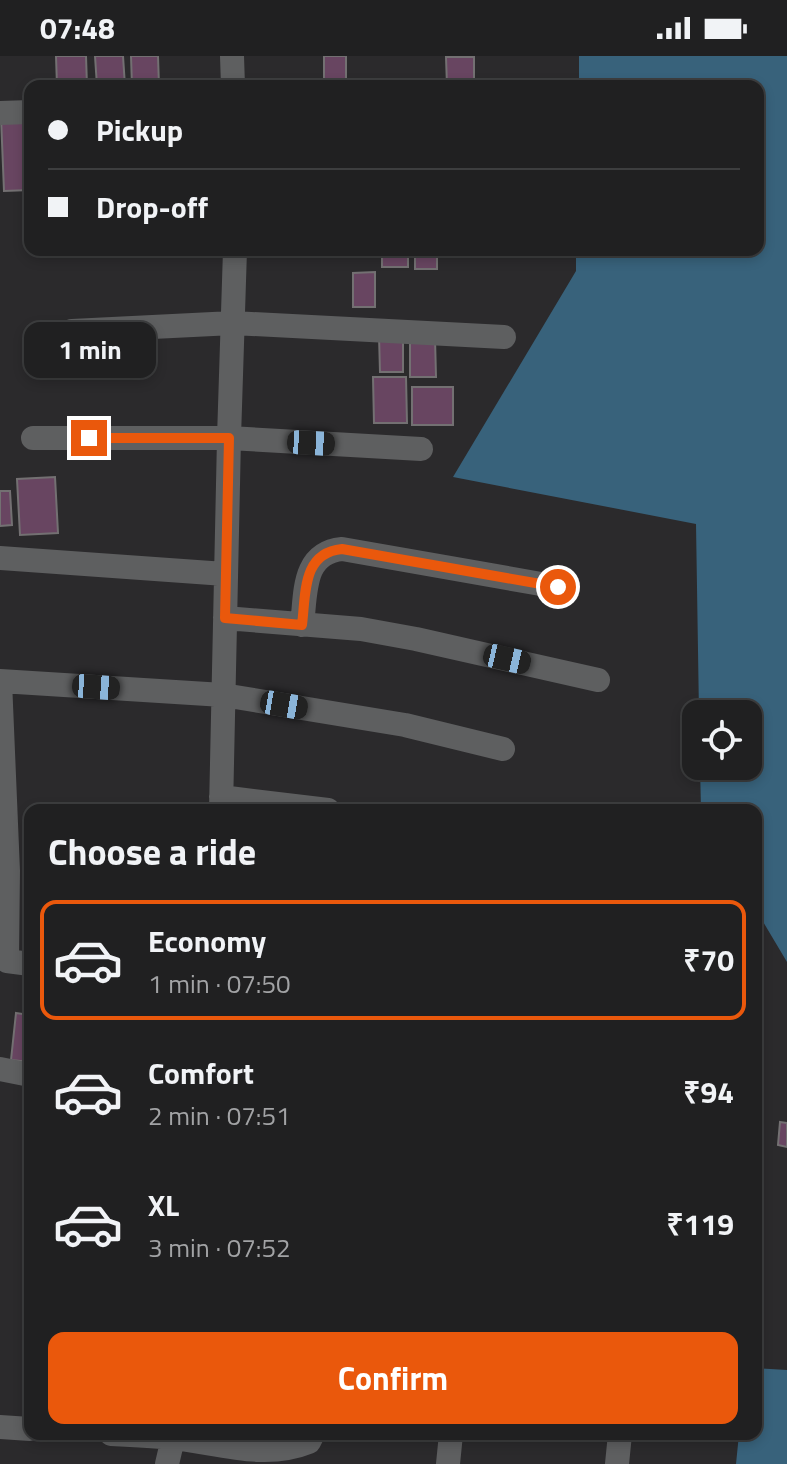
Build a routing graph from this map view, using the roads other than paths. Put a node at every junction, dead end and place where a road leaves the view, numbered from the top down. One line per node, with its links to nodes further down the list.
1 (232, 56): 2 (street)
2 (233, 80)
3 (24, 112): 4 (street)
4 (0, 113)
5 (235, 256): 6 (street)
6 (233, 323): 7 (street); 8 (street); 10 (street)
7 (72, 331)
8 (504, 337)
9 (33, 438): 10 (street)
10 (229, 438): 11 (street); 13 (street)
11 (421, 449)
12 (0, 558): 13 (street)
13 (225, 574): 15 (street)
14 (558, 587): 16 (street)
15 (225, 618): 16 (street); 19 (street)
16 (302, 625): 17 (street)
17 (598, 680)
18 (0, 681): 19 (street); 22 (street)
19 (223, 695): 20 (street); 21 (street)
20 (503, 749)
21 (221, 803)
22 (13, 872): 23 (street)
23 (24, 963)
24 (0, 1069): 25 (street)
25 (24, 1074)
26 (0, 1427): 27 (street)
27 (24, 1429)
28 (173, 1440): 33 (street)
29 (196, 1440): 30 (street)
30 (310, 1440)
31 (450, 1440): 34 (street)
32 (619, 1440): 35 (street)
33 (167, 1464)
34 (448, 1464)
35 (617, 1464)

